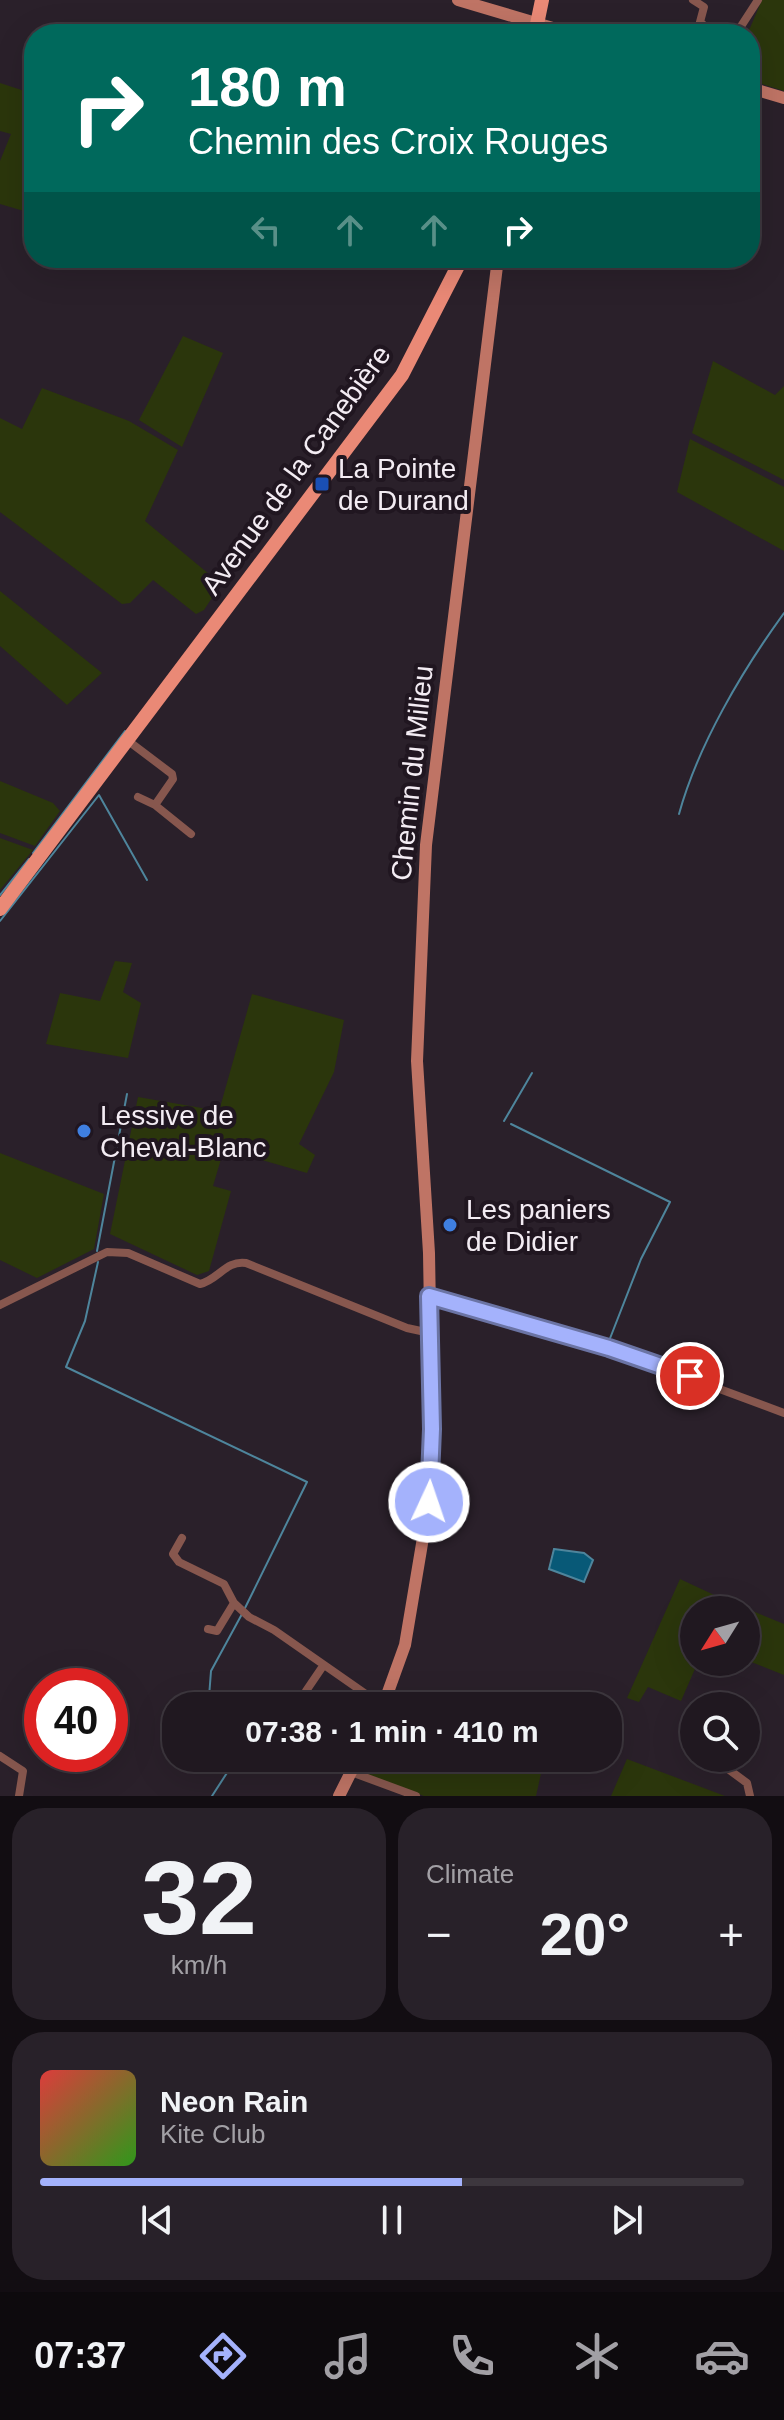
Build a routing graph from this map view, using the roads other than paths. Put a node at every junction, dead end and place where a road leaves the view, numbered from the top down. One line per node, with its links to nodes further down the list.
1 (458, 0): 5 (street)
2 (542, 0): 6 (main road)
3 (693, 0): 7 (street)
4 (758, 0): 8 (street)
5 (523, 24)
6 (537, 24)
7 (702, 24)
8 (742, 24)
9 (760, 91): 10 (street)
10 (784, 98)
11 (457, 268): 13 (main road, Avenue de la Canebière)
12 (497, 268): 18 (street, Chemin du Milieu)
13 (127, 740): 15 (street); 17 (main road, Avenue de la Canebière)
14 (138, 797): 15 (street)
15 (155, 805): 16 (street)
16 (191, 834)
17 (0, 909)
18 (429, 1296): 20 (street, Chemin du Milieu); 21 (street)
19 (0, 1305): 20 (street)
20 (430, 1333): 28 (street, Chemin du Milieu)
21 (784, 1413)
22 (182, 1538): 23 (street)
23 (234, 1603): 24 (street); 25 (street)
24 (208, 1629)
25 (323, 1666): 26 (street); 27 (street)
26 (306, 1691)
27 (362, 1692)
28 (388, 1692)
29 (0, 1756): 32 (street)
30 (351, 1772): 33 (street); 34 (street)
31 (732, 1772): 35 (street)
32 (19, 1796)
33 (339, 1796)
34 (416, 1796)
35 (750, 1796)

